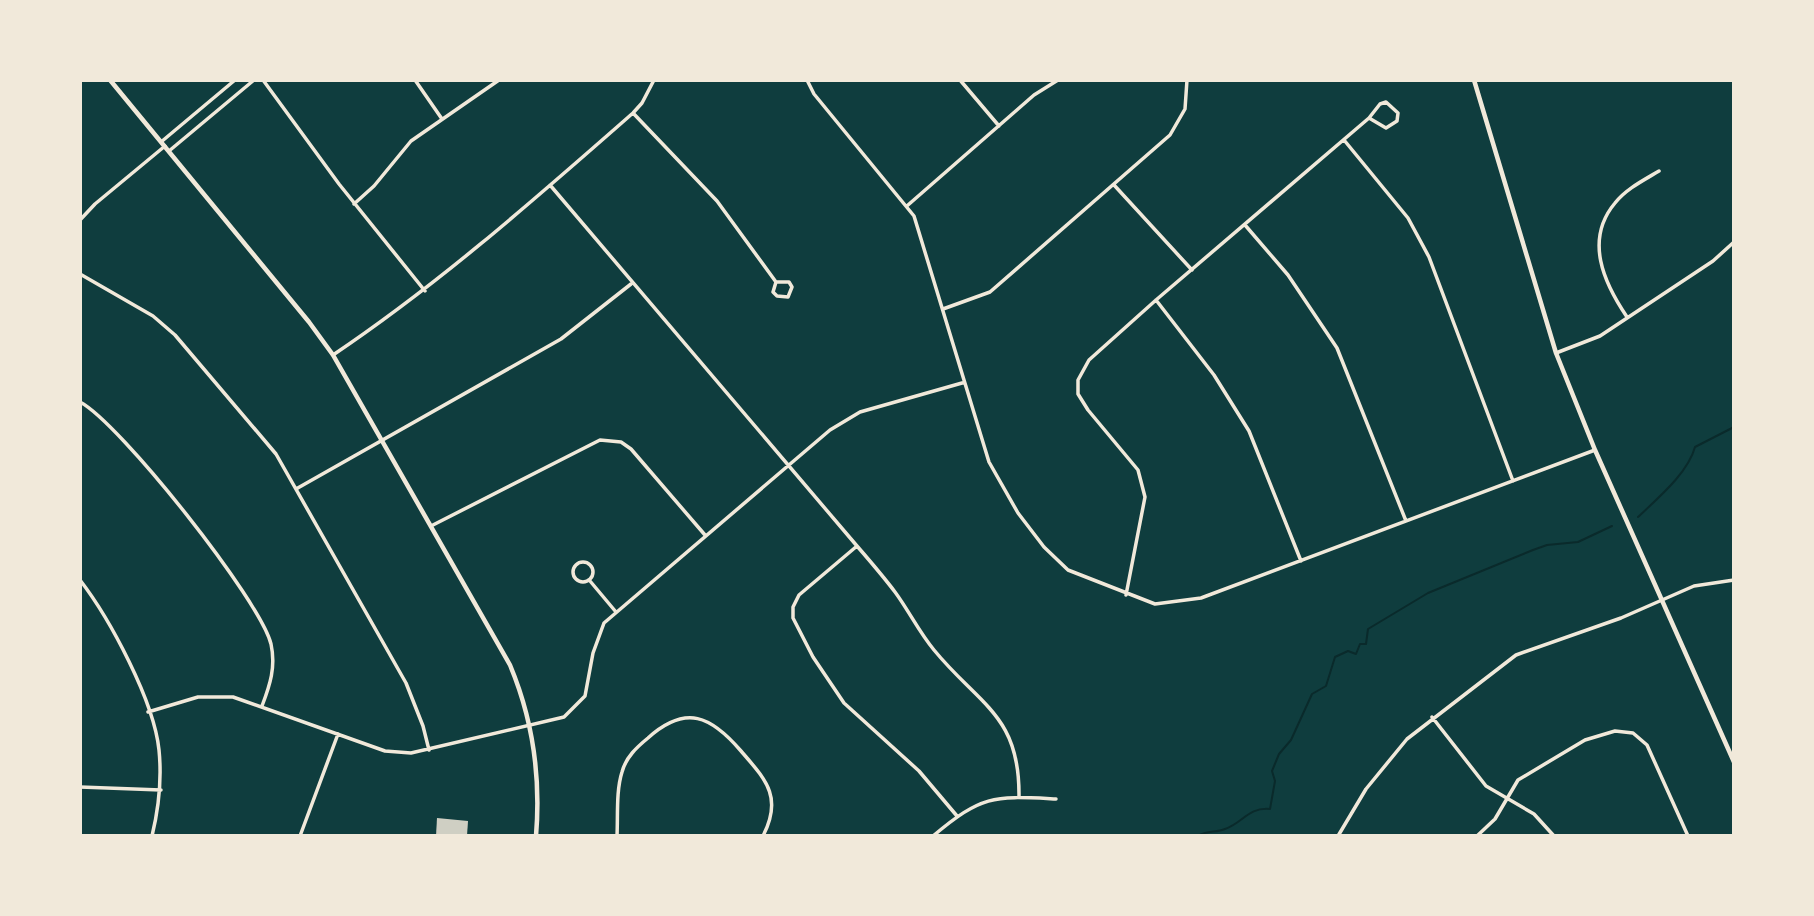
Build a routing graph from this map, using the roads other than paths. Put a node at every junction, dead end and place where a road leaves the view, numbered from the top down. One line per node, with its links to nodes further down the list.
1 (110, 80): 18 (main road)
2 (235, 80): 18 (street)
3 (254, 80): 18 (street)
4 (263, 80): 22 (street)
5 (415, 80): 15 (street)
6 (499, 80): 15 (street)
7 (654, 80): 13 (street)
8 (807, 80): 23 (street)
9 (960, 80): 16 (street)
10 (1058, 80): 16 (street)
11 (1187, 80): 21 (street)
12 (1474, 80): 35 (main road)
13 (633, 113): 20 (street); 29 (street)
14 (1369, 118): 14 (street); 17 (street)
15 (442, 119): 22 (street)
16 (999, 126): 23 (street)
17 (1344, 140): 25 (street); 42 (street)
18 (165, 146): 24 (street); 36 (main road)
19 (1659, 171): 34 (street)
20 (550, 186): 30 (street); 31 (street)
21 (1114, 186): 27 (street); 33 (street)
22 (354, 204): 31 (street)
23 (908, 205): 33 (street)
24 (80, 220)
25 (1245, 225): 27 (street); 44 (street)
26 (1734, 242): 34 (street)
27 (1192, 270): 32 (street)
28 (80, 274): 43 (street)
29 (776, 282): 29 (street)
30 (631, 283): 39 (street); 41 (street)
31 (425, 291): 36 (street)
32 (1156, 300): 48 (street); 52 (street)
33 (943, 309): 37 (street)
34 (1627, 317): 35 (street)
35 (1556, 353): 40 (main road)
36 (333, 355): 39 (main road)
37 (962, 383): 41 (street); 52 (street)
38 (80, 402): 55 (street)
39 (383, 439): 43 (street); 45 (main road)
40 (1595, 450): 42 (street); 53 (main road)
41 (788, 466): 46 (street); 47 (street)
42 (1513, 481): 44 (street)
43 (296, 489): 60 (street)
44 (1406, 522): 48 (street)
45 (431, 526): 46 (street); 58 (main road)
46 (705, 535): 54 (street)
47 (857, 546): 64 (street); 67 (street)
48 (1301, 561): 52 (street)
49 (80, 580): 56 (street)
50 (1734, 580): 53 (street)
51 (590, 581): 51 (street); 54 (street)
52 (1126, 595)
53 (1662, 600): 57 (street); 61 (main road)
54 (615, 612): 58 (street)
55 (262, 706): 56 (street); 59 (street)
56 (148, 712): 63 (street)
57 (1432, 717): 66 (street); 74 (street)
58 (530, 726): 60 (street); 70 (main road)
59 (338, 734): 60 (street); 69 (street)
60 (429, 750)
61 (1734, 762)
62 (80, 787): 63 (street)
63 (161, 790): 68 (street)
64 (1019, 797): 65 (street); 67 (street)
65 (1056, 799)
66 (1506, 799): 75 (street); 76 (street); 77 (street)
67 (957, 816): 73 (street)
68 (152, 835)
69 (300, 835)
70 (536, 835)
71 (617, 835): 72 (street)
72 (763, 835)
73 (933, 835)
74 (1338, 835)
75 (1477, 835)
76 (1554, 835)
77 (1688, 835)

